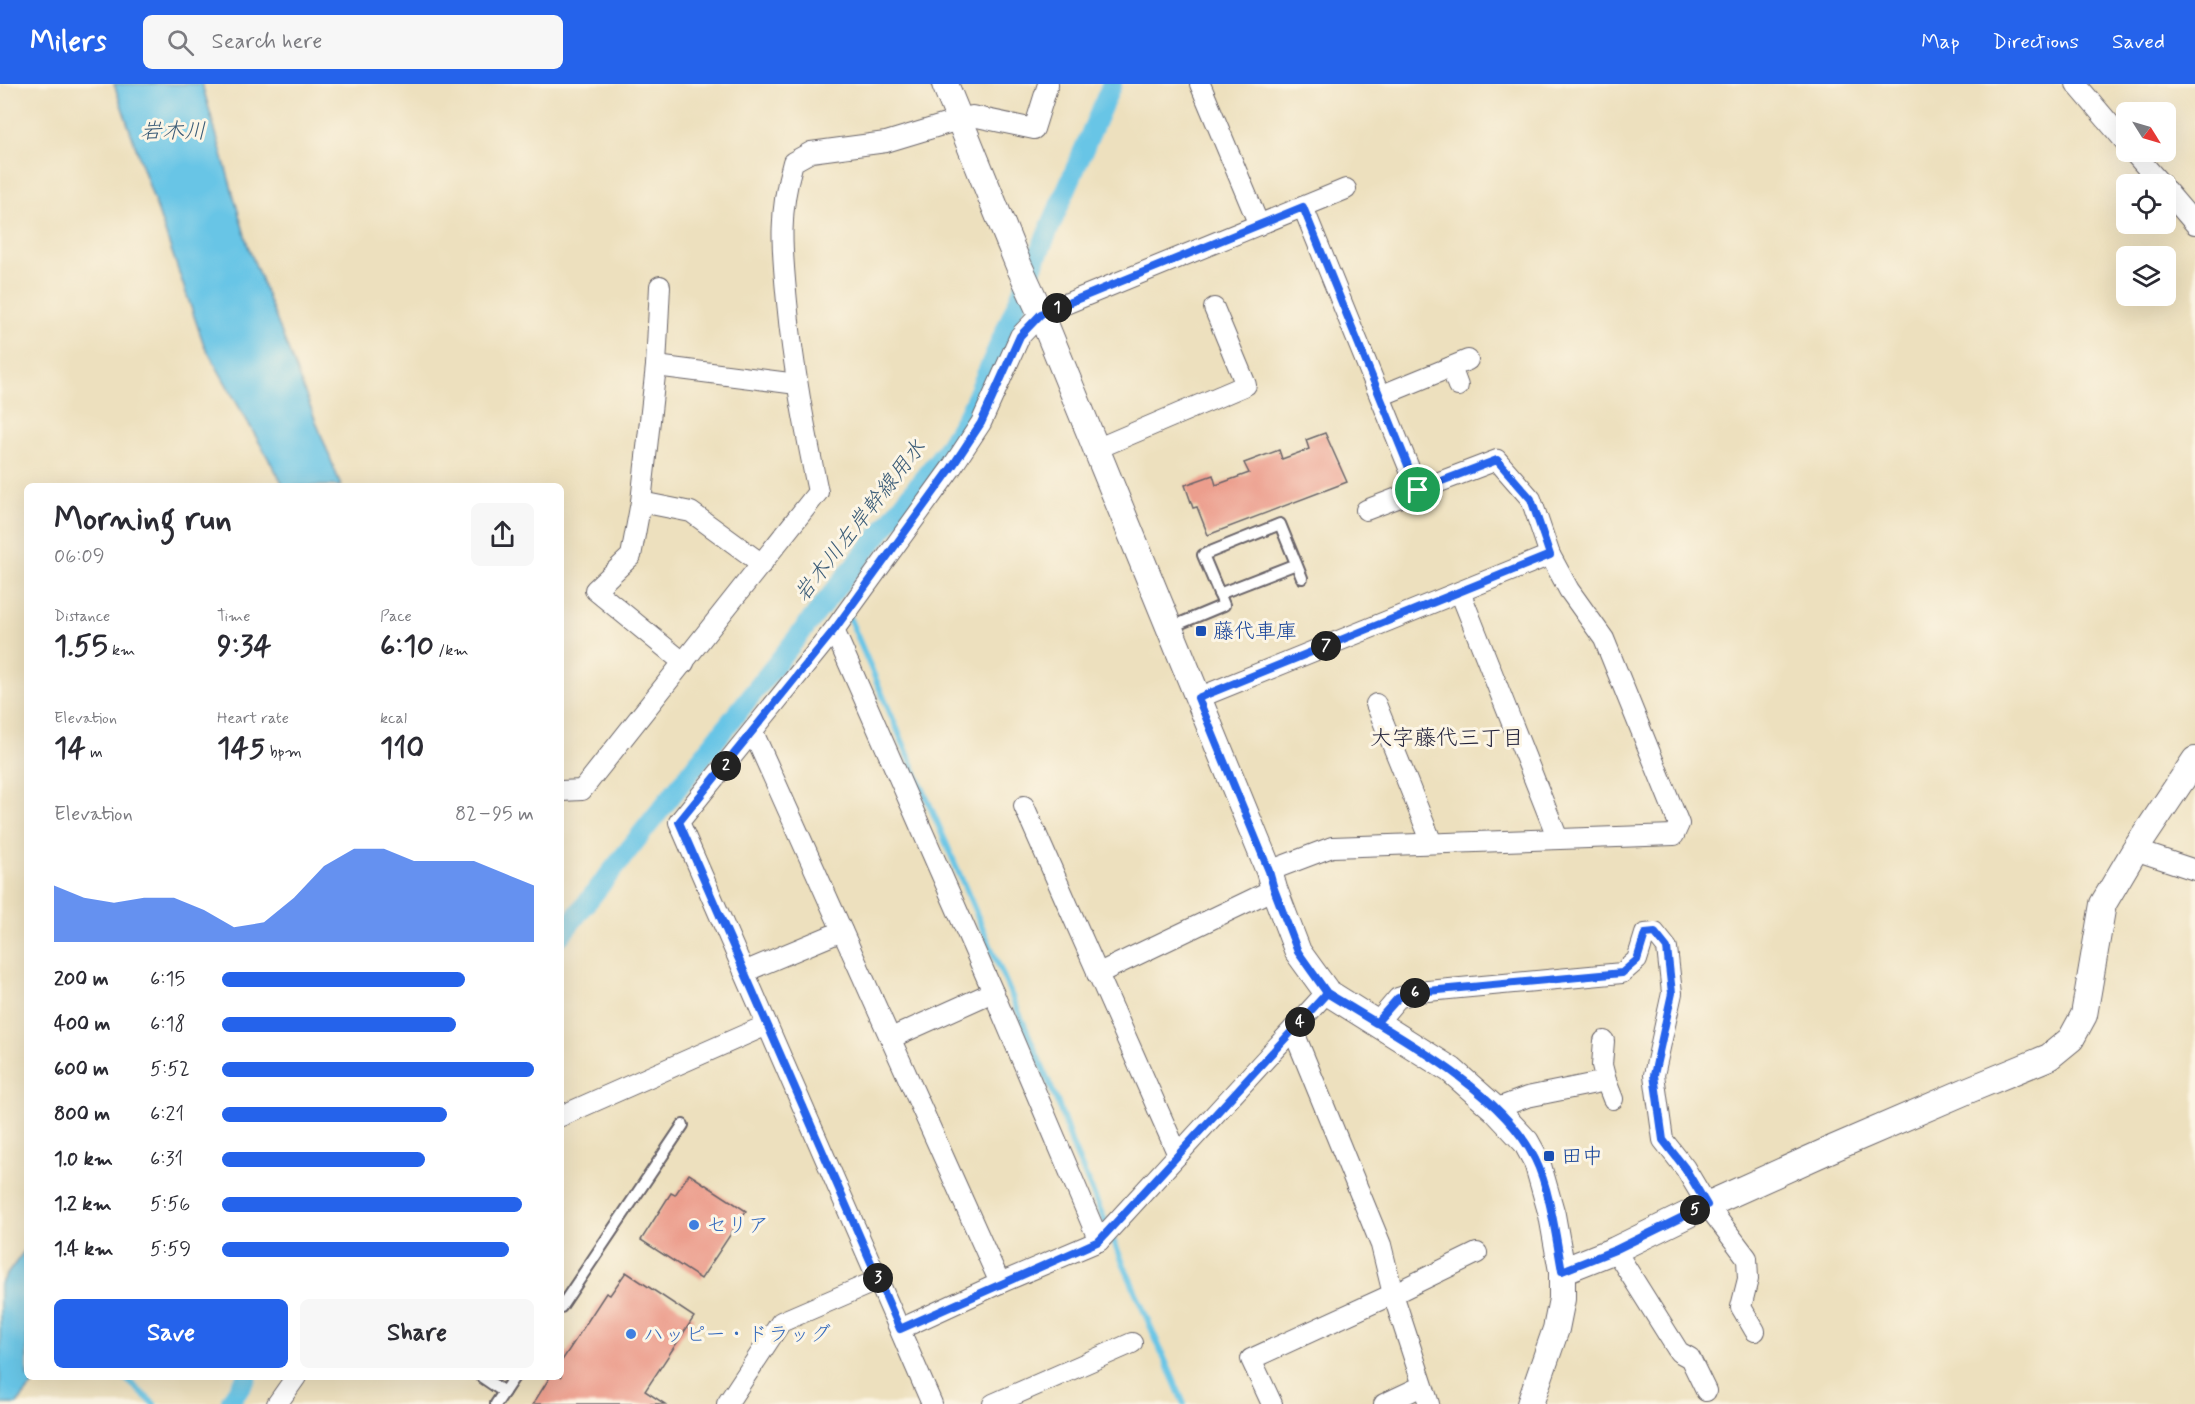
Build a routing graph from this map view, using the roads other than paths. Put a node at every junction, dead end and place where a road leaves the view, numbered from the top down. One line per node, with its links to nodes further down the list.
1 (945, 84): 5 (street)
2 (1048, 84): 5 (street)
3 (1200, 84): 13 (street)
4 (2076, 84): 6 (street)
5 (960, 119): 16 (street); 18 (street)
6 (2116, 131)
7 (2142, 162): 8 (street)
8 (2152, 174)
9 (1346, 189): 11 (street)
10 (2176, 202): 12 (street)
11 (1303, 207): 13 (street); 20 (street)
12 (2195, 224)
13 (1259, 225): 16 (street)
14 (660, 286): 17 (street)
15 (1214, 308): 21 (street)
16 (1041, 314): 21 (street); 32 (street)
17 (656, 366): 18 (street); 23 (street)
18 (797, 384): 26 (street)
19 (1458, 386): 20 (street)
20 (1380, 396): 22 (street)
21 (1096, 449): 31 (street)
22 (1418, 490): 24 (street); 25 (street)
23 (641, 502): 26 (street); 33 (street)
24 (1366, 510)
25 (1550, 555): 29 (street); 40 (street)
26 (762, 564): 33 (street)
27 (1296, 564): 28 (lane); 30 (lane); 30 (lane)
28 (1302, 578)
29 (1460, 592): 34 (street); 40 (street)
30 (1219, 594): 31 (lane)
31 (1169, 628): 34 (street)
32 (834, 630): 36 (street); 48 (street)
33 (684, 663): 38 (street)
34 (1198, 698): 44 (street)
35 (1376, 704): 41 (street)
36 (753, 732): 45 (street); 46 (street)
37 (2195, 760): 42 (street)
38 (564, 791)
39 (1024, 806): 47 (street)
40 (1558, 839): 41 (street)
41 (1432, 843): 44 (street)
42 (2135, 850): 43 (street); 59 (street)
43 (2195, 870)
44 (1271, 880): 47 (street); 49 (street)
45 (842, 931): 46 (street); 53 (street)
46 (744, 972): 51 (street)
47 (1097, 974): 58 (street)
48 (993, 992): 53 (street); 60 (street)
49 (1327, 993): 50 (street); 52 (street)
50 (1376, 1023): 55 (street); 59 (street)
51 (767, 1025): 56 (street); 68 (street)
52 (1293, 1030): 58 (street); 66 (street)
53 (891, 1038): 65 (street)
54 (1604, 1041): 55 (street)
55 (1495, 1108): 63 (street)
56 (564, 1115)
57 (682, 1125): 67 (lane)
58 (1178, 1155): 60 (street)
59 (1707, 1205): 61 (street); 69 (street)
60 (1107, 1233): 65 (street)
61 (1615, 1250): 63 (street); 74 (street)
62 (1477, 1252): 66 (street)
63 (1562, 1271): 77 (street)
64 (869, 1284): 80 (street)
65 (1000, 1284): 68 (street)
66 (1393, 1294): 76 (street); 83 (street)
67 (564, 1302)
68 (900, 1329): 81 (street)
69 (1755, 1331)
70 (1132, 1342): 82 (street)
71 (294, 1380): 78 (street)
72 (486, 1380): 75 (lane)
73 (512, 1380): 75 (lane)
74 (1706, 1391)
75 (504, 1392): 79 (lane)
76 (1426, 1395): 84 (street)
77 (1529, 1403)
78 (277, 1404)
79 (496, 1404)
80 (727, 1404)
81 (932, 1404)
82 (993, 1404)
83 (1272, 1404)
84 (1384, 1404)

